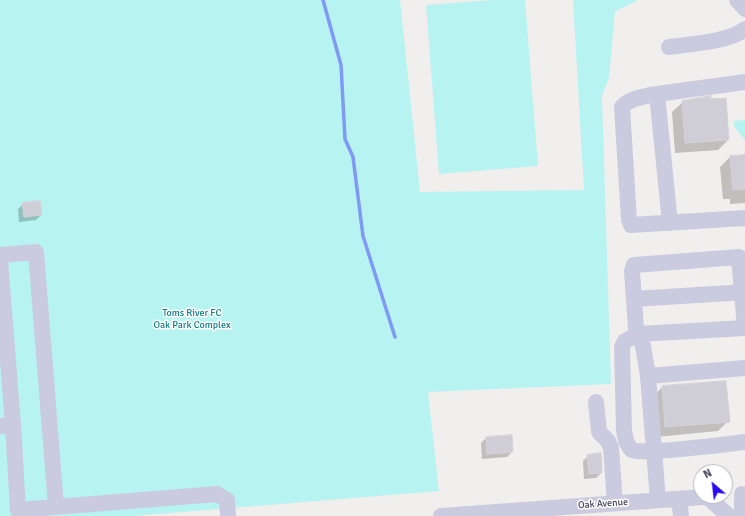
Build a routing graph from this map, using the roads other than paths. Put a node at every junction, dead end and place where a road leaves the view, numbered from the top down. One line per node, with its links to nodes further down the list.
1 (736, 0): 2 (street)
2 (745, 9)
3 (745, 29): 4 (street)
4 (669, 47)
5 (745, 82): 6 (street)
6 (657, 94): 8 (street); 8 (street)
7 (745, 218): 8 (street)
8 (670, 223)
9 (0, 255): 29 (street)
10 (742, 257): 12 (street); 13 (street)
11 (0, 260): 19 (street)
12 (743, 292): 13 (street); 14 (street)
13 (634, 299): 15 (street)
14 (745, 328): 15 (street)
15 (638, 334): 17 (street); 21 (street)
16 (745, 368): 17 (street)
17 (648, 376): 21 (street)
18 (596, 402): 27 (street)
19 (7, 426): 29 (street)
20 (745, 442): 21 (street)
21 (654, 451): 26 (street)
22 (743, 494): 23 (street); 34 (street)
23 (733, 495)
24 (693, 498): 25 (street, Oak Avenue)
25 (679, 499): 26 (street, Oak Avenue); 32 (street)
26 (658, 500): 27 (street, Oak Avenue)
27 (615, 503): 31 (street, Oak Avenue)
28 (719, 504): 33 (street)
29 (56, 507): 30 (street)
30 (228, 516)
31 (441, 516)
32 (681, 516)
33 (730, 516)
34 (742, 516)

